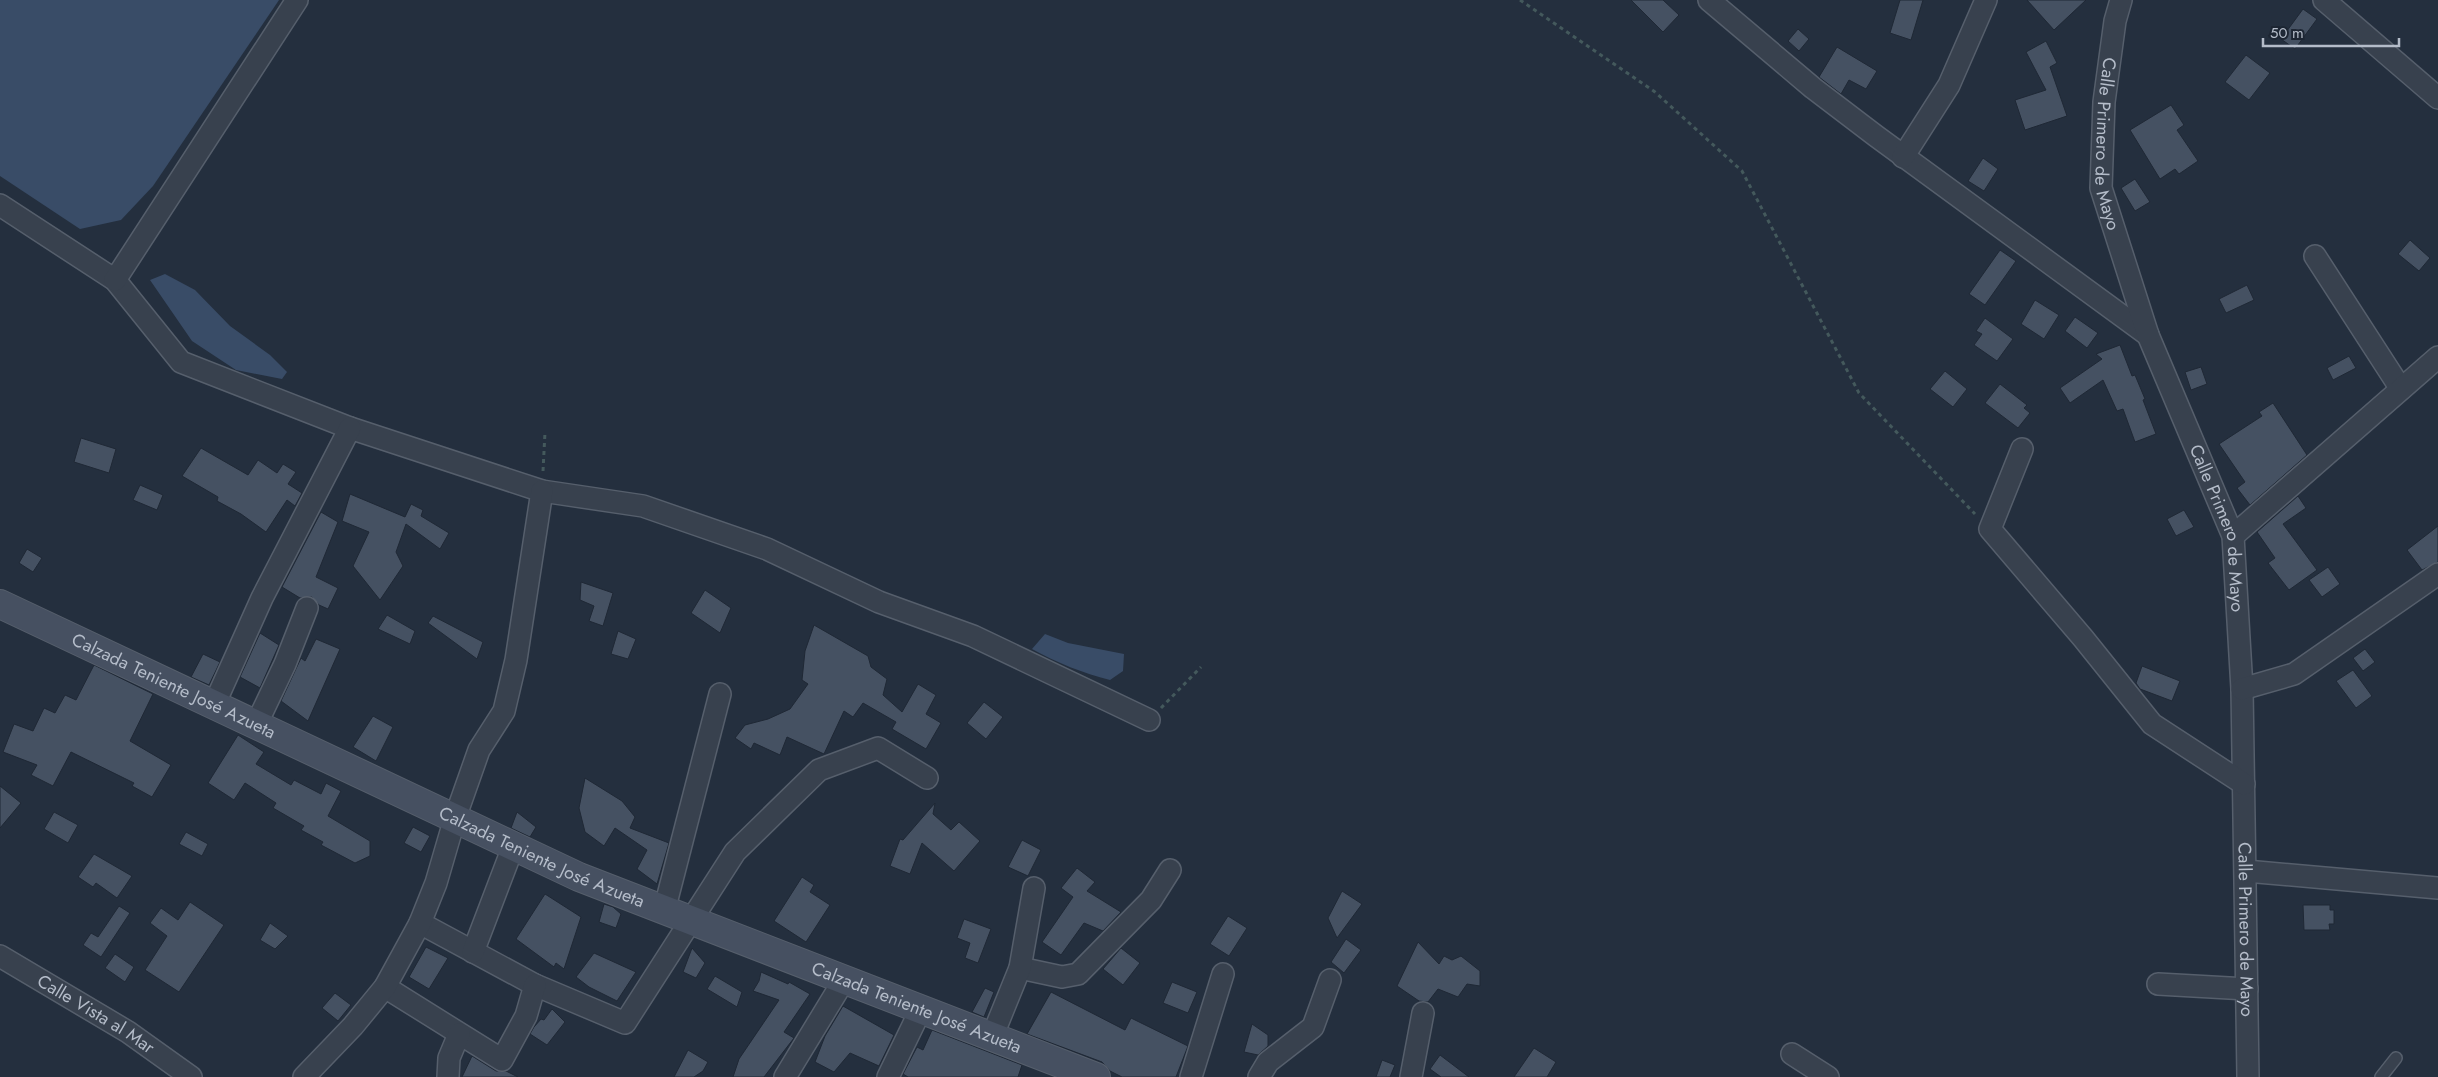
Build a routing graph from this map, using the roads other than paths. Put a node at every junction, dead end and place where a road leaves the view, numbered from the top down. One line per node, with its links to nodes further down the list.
1 (297, 0): 10 (street)
2 (1986, 0): 7 (street)
3 (2121, 0): 11 (street, Calle Primero de Mayo)
4 (2324, 0): 6 (street)
5 (1713, 1): 7 (street)
6 (2438, 98)
7 (1904, 157): 11 (street)
8 (0, 205): 10 (street)
9 (2314, 256): 13 (street)
10 (115, 280): 14 (street)
11 (2148, 336): 17 (street, Calle Primero de Mayo)
12 (2438, 357): 13 (street)
13 (2401, 389): 17 (street)
14 (350, 428): 16 (street); 23 (street)
15 (2022, 449): 27 (street)
16 (542, 491): 24 (street); 28 (street)
17 (2233, 536): 21 (street, Calle Primero de Mayo)
18 (2438, 574): 21 (street)
19 (0, 604): 23 (main road, Calzada Teniente José Azueta)
20 (307, 608): 25 (street)
21 (2242, 689): 27 (street, Calle Primero de Mayo)
22 (720, 694): 34 (street)
23 (214, 705): 25 (main road, Calzada Teniente José Azueta)
24 (1149, 720)
25 (256, 725): 28 (main road, Calzada Teniente José Azueta)
26 (927, 778): 35 (street)
27 (2244, 784): 31 (street, Calle Primero de Mayo)
28 (455, 818): 29 (main road, Calzada Teniente José Azueta); 36 (street)
29 (513, 847): 34 (main road, Calzada Teniente José Azueta); 37 (street)
30 (1170, 870): 39 (street)
31 (2246, 871): 33 (street); 46 (street, Calle Primero de Mayo)
32 (1034, 888): 39 (street)
33 (2438, 888)
34 (664, 911): 35 (main road, Calzada Teniente José Azueta)
35 (693, 921): 41 (main road, Calzada Teniente José Azueta); 44 (street)
36 (420, 923): 37 (street); 45 (street)
37 (473, 952): 44 (street)
38 (0, 956): 54 (street, Calle Vista al Mar)
39 (1020, 968): 50 (street)
40 (1223, 974): 60 (street)
41 (844, 980): 47 (main road, Calzada Teniente José Azueta); 57 (street)
42 (1330, 980): 61 (street)
43 (2158, 984): 46 (street)
44 (535, 985): 49 (street)
45 (385, 987): 49 (street); 55 (street)
46 (2247, 989): 64 (street, Calle Primero de Mayo)
47 (921, 1009): 50 (main road, Calzada Teniente José Azueta); 58 (street)
48 (1424, 1013): 62 (street)
49 (459, 1034): 56 (street)
50 (992, 1037): 53 (main road, Calzada Teniente José Azueta)
51 (1792, 1054): 63 (street)
52 (2396, 1058): 65 (lane)
53 (1055, 1068): 59 (main road, Calzada Teniente José Azueta)
54 (191, 1077)
55 (304, 1077)
56 (448, 1077)
57 (785, 1077)
58 (888, 1077)
59 (1096, 1077)
60 (1191, 1077)
61 (1259, 1077)
62 (1411, 1077)
63 (1828, 1077)
64 (2248, 1077)
65 (2381, 1077)

